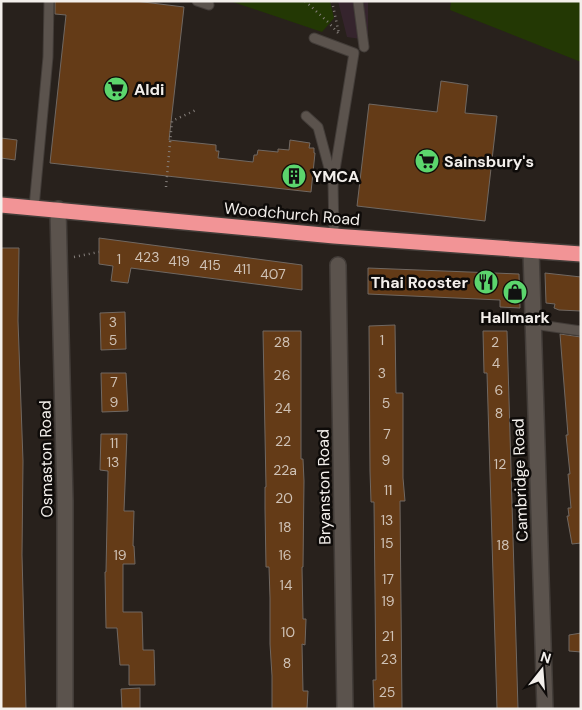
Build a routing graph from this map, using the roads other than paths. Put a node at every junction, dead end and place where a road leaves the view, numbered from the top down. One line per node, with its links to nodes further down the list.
1 (49, 1): 10 (lane)
2 (197, 1): 4 (lane)
3 (358, 1): 6 (lane)
4 (209, 6)
5 (314, 38): 8 (lane)
6 (364, 47)
7 (306, 116): 8 (lane)
8 (333, 182): 12 (lane)
9 (1, 205): 10 (highway, Woodchurch Road)
10 (34, 207): 11 (highway, Woodchurch Road)
11 (58, 209): 12 (highway, Woodchurch Road); 18 (street, Osmaston Road)
12 (334, 236): 13 (highway, Woodchurch Road)
13 (531, 250): 14 (highway, Woodchurch Road); 16 (street, Cambridge Road)
14 (581, 254)
15 (338, 265): 19 (street, Bryanston Road)
16 (533, 324): 17 (lane); 20 (street, Cambridge Road)
17 (581, 331)
18 (65, 709)
19 (345, 709)
20 (545, 709)

